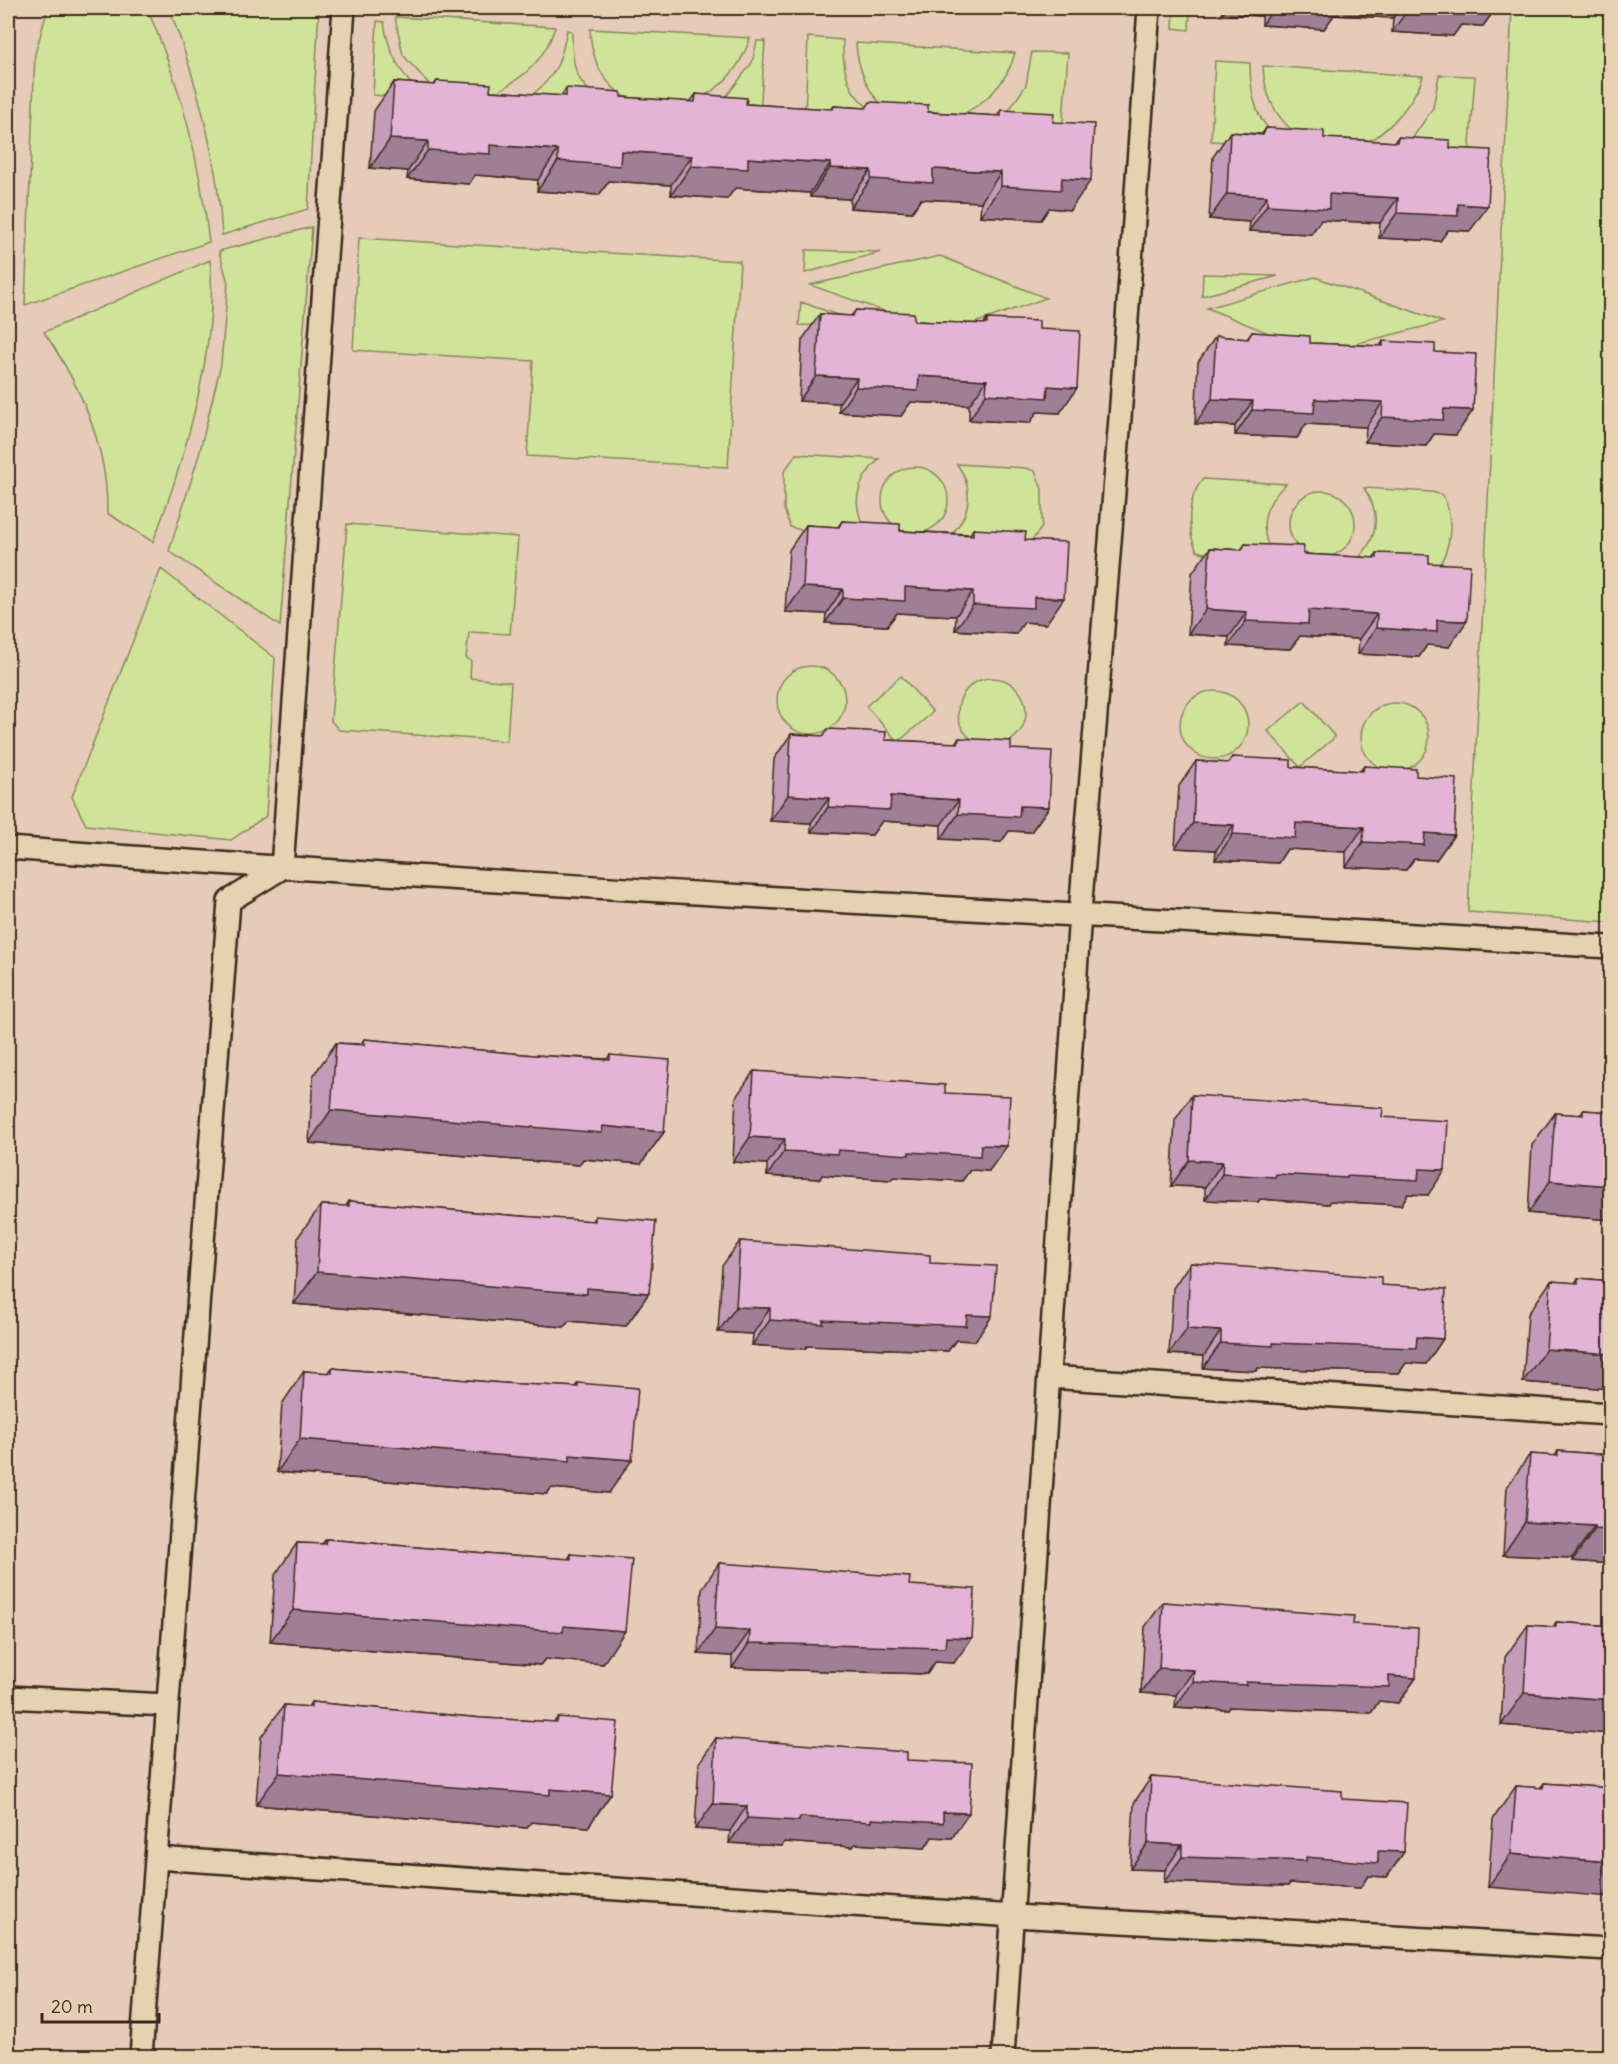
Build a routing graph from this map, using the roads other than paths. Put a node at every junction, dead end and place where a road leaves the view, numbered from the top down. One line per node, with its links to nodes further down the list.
1 (345, 8): 4 (lane)
2 (1149, 8): 5 (lane)
3 (8, 848): 4 (lane)
4 (282, 868): 5 (lane); 10 (lane)
5 (1080, 914): 6 (lane); 7 (lane)
6 (1611, 947)
7 (1049, 1377): 8 (lane); 12 (lane)
8 (1611, 1414)
9 (8, 1697): 10 (lane)
10 (167, 1705): 11 (lane)
11 (156, 1858): 12 (lane); 14 (lane)
12 (1014, 1916): 13 (lane); 15 (lane)
13 (1611, 1949)
14 (141, 2056)
15 (1003, 2056)

